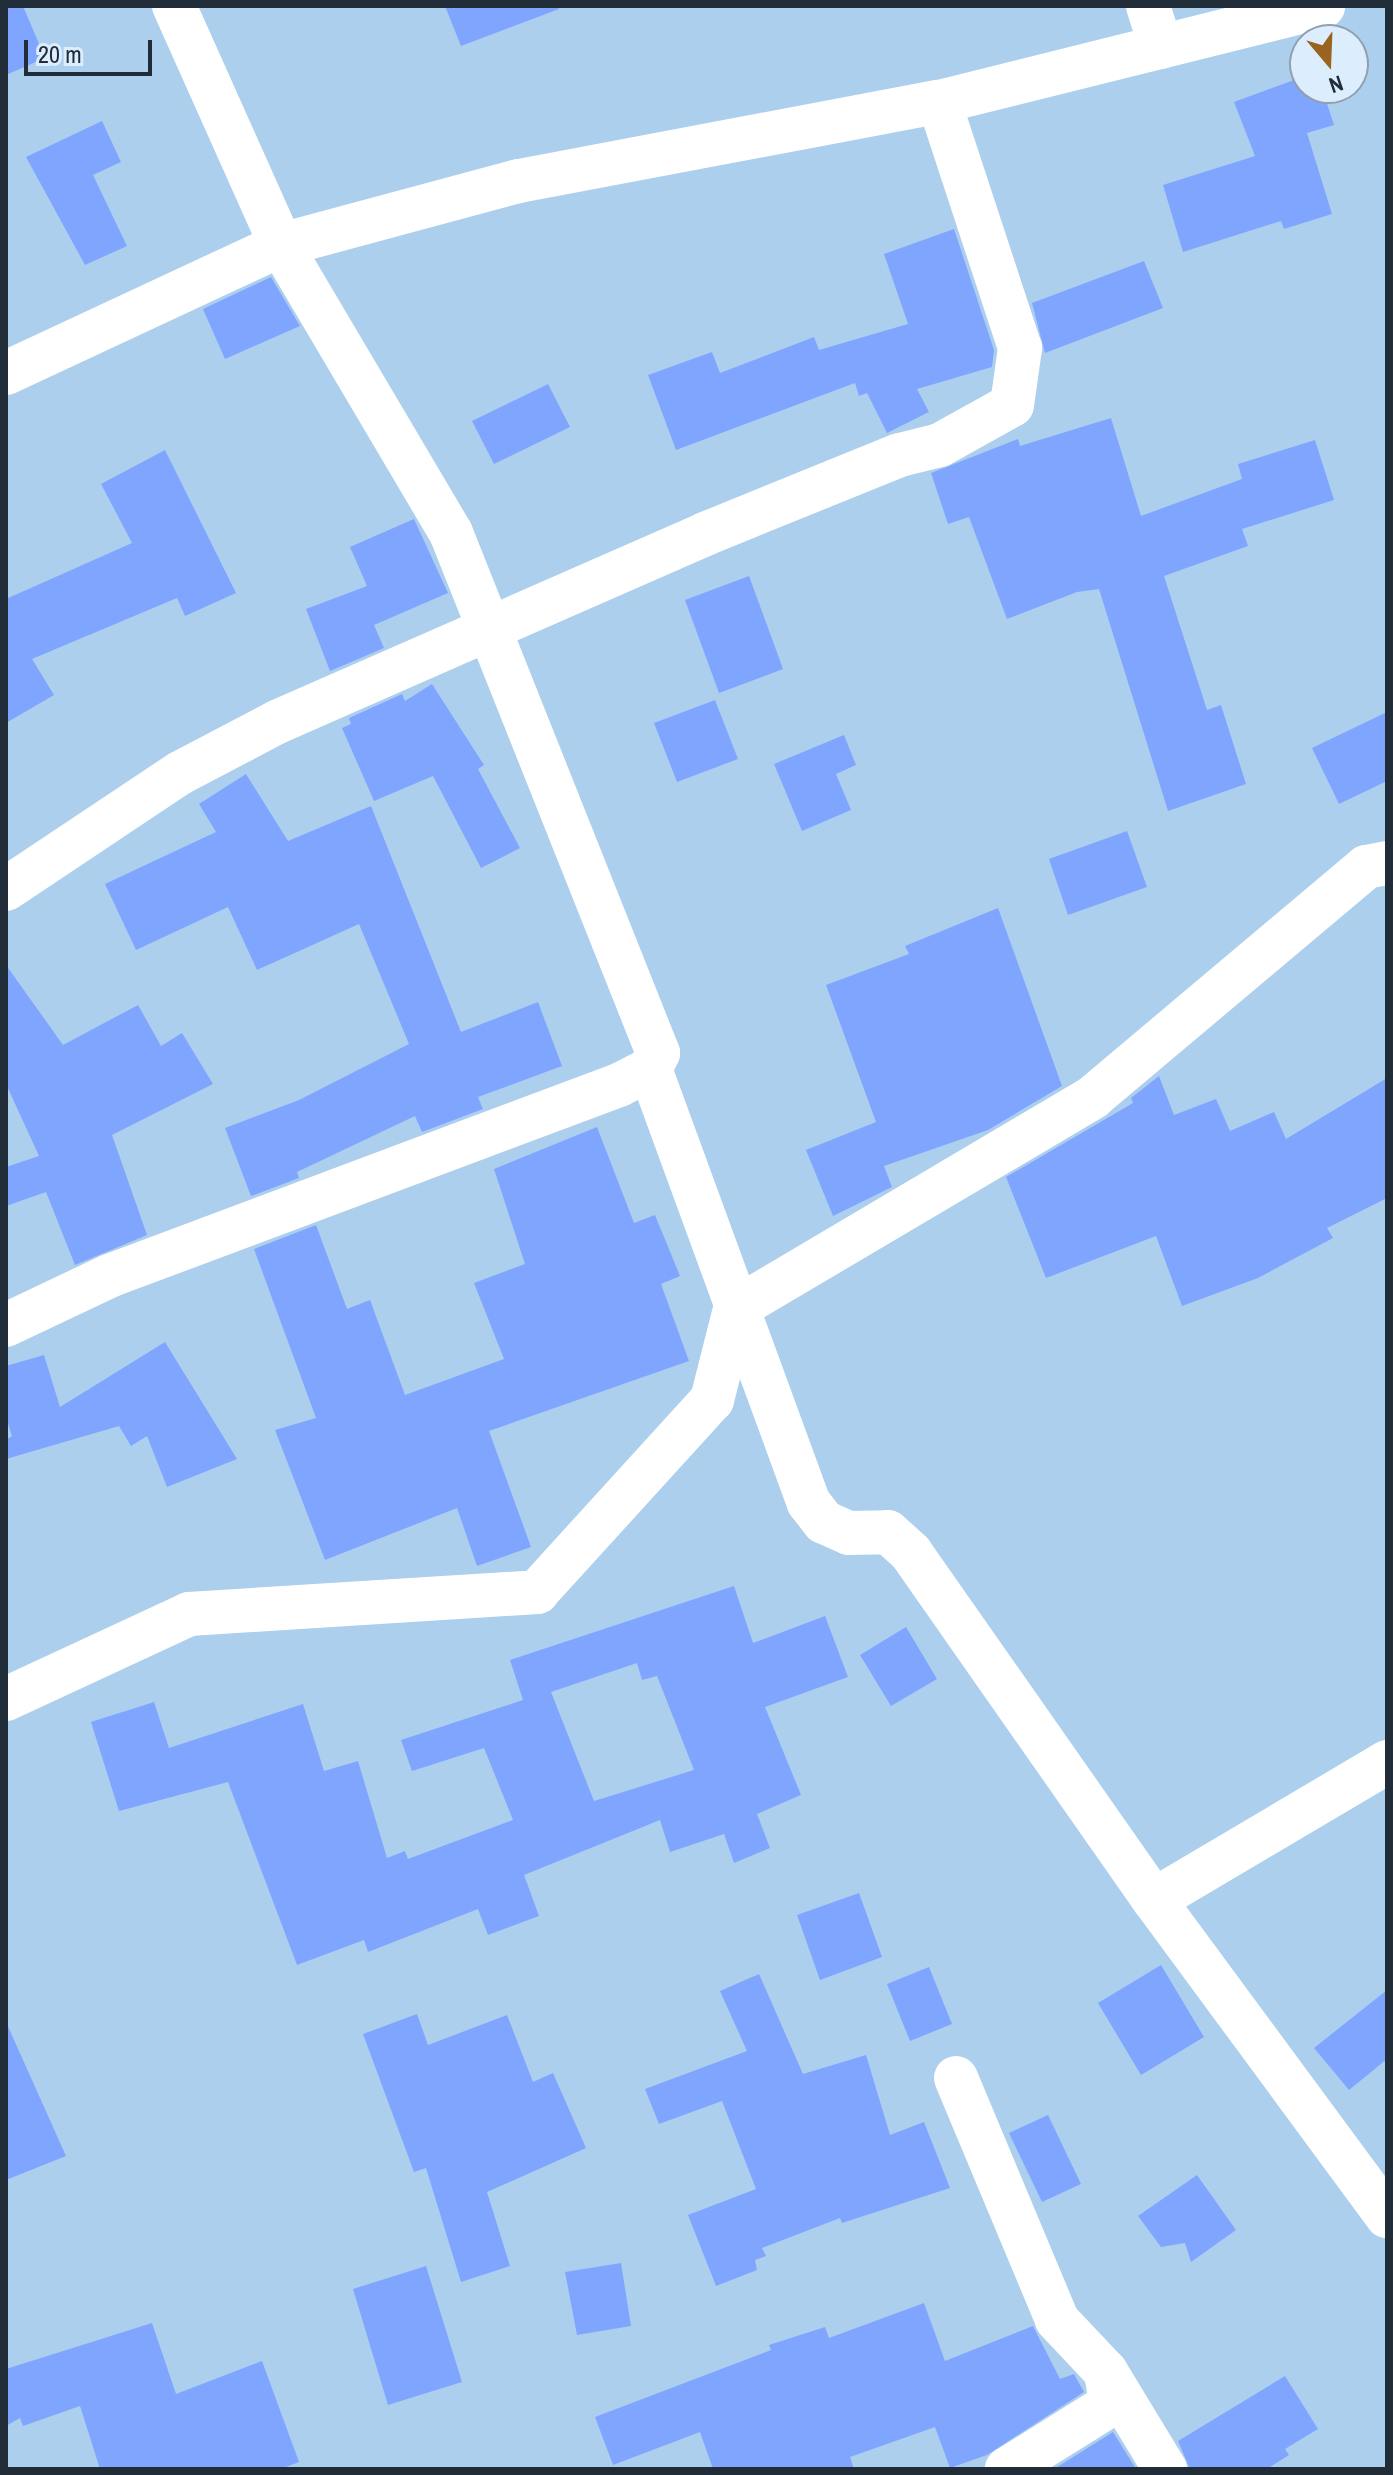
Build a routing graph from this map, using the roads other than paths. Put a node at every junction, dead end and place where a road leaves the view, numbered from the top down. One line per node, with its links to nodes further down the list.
1 (174, 6): 6 (street)
2 (1148, 6): 4 (street)
3 (1323, 6): 4 (street)
4 (1161, 47): 5 (street)
5 (939, 102): 6 (street); 8 (street)
6 (281, 245): 7 (street); 8 (street)
7 (6, 373)
8 (492, 628): 10 (street); 11 (street)
9 (1387, 863): 12 (street)
10 (6, 889)
11 (650, 1069): 12 (street); 13 (street)
12 (735, 1309): 14 (street); 16 (street)
13 (6, 1325)
14 (6, 1699)
15 (1387, 1762): 16 (street)
16 (1154, 1900): 18 (street)
17 (956, 2078): 19 (street)
18 (1387, 2216)
19 (1106, 2372): 20 (street); 21 (street)
20 (1007, 2469)
21 (1165, 2469)

